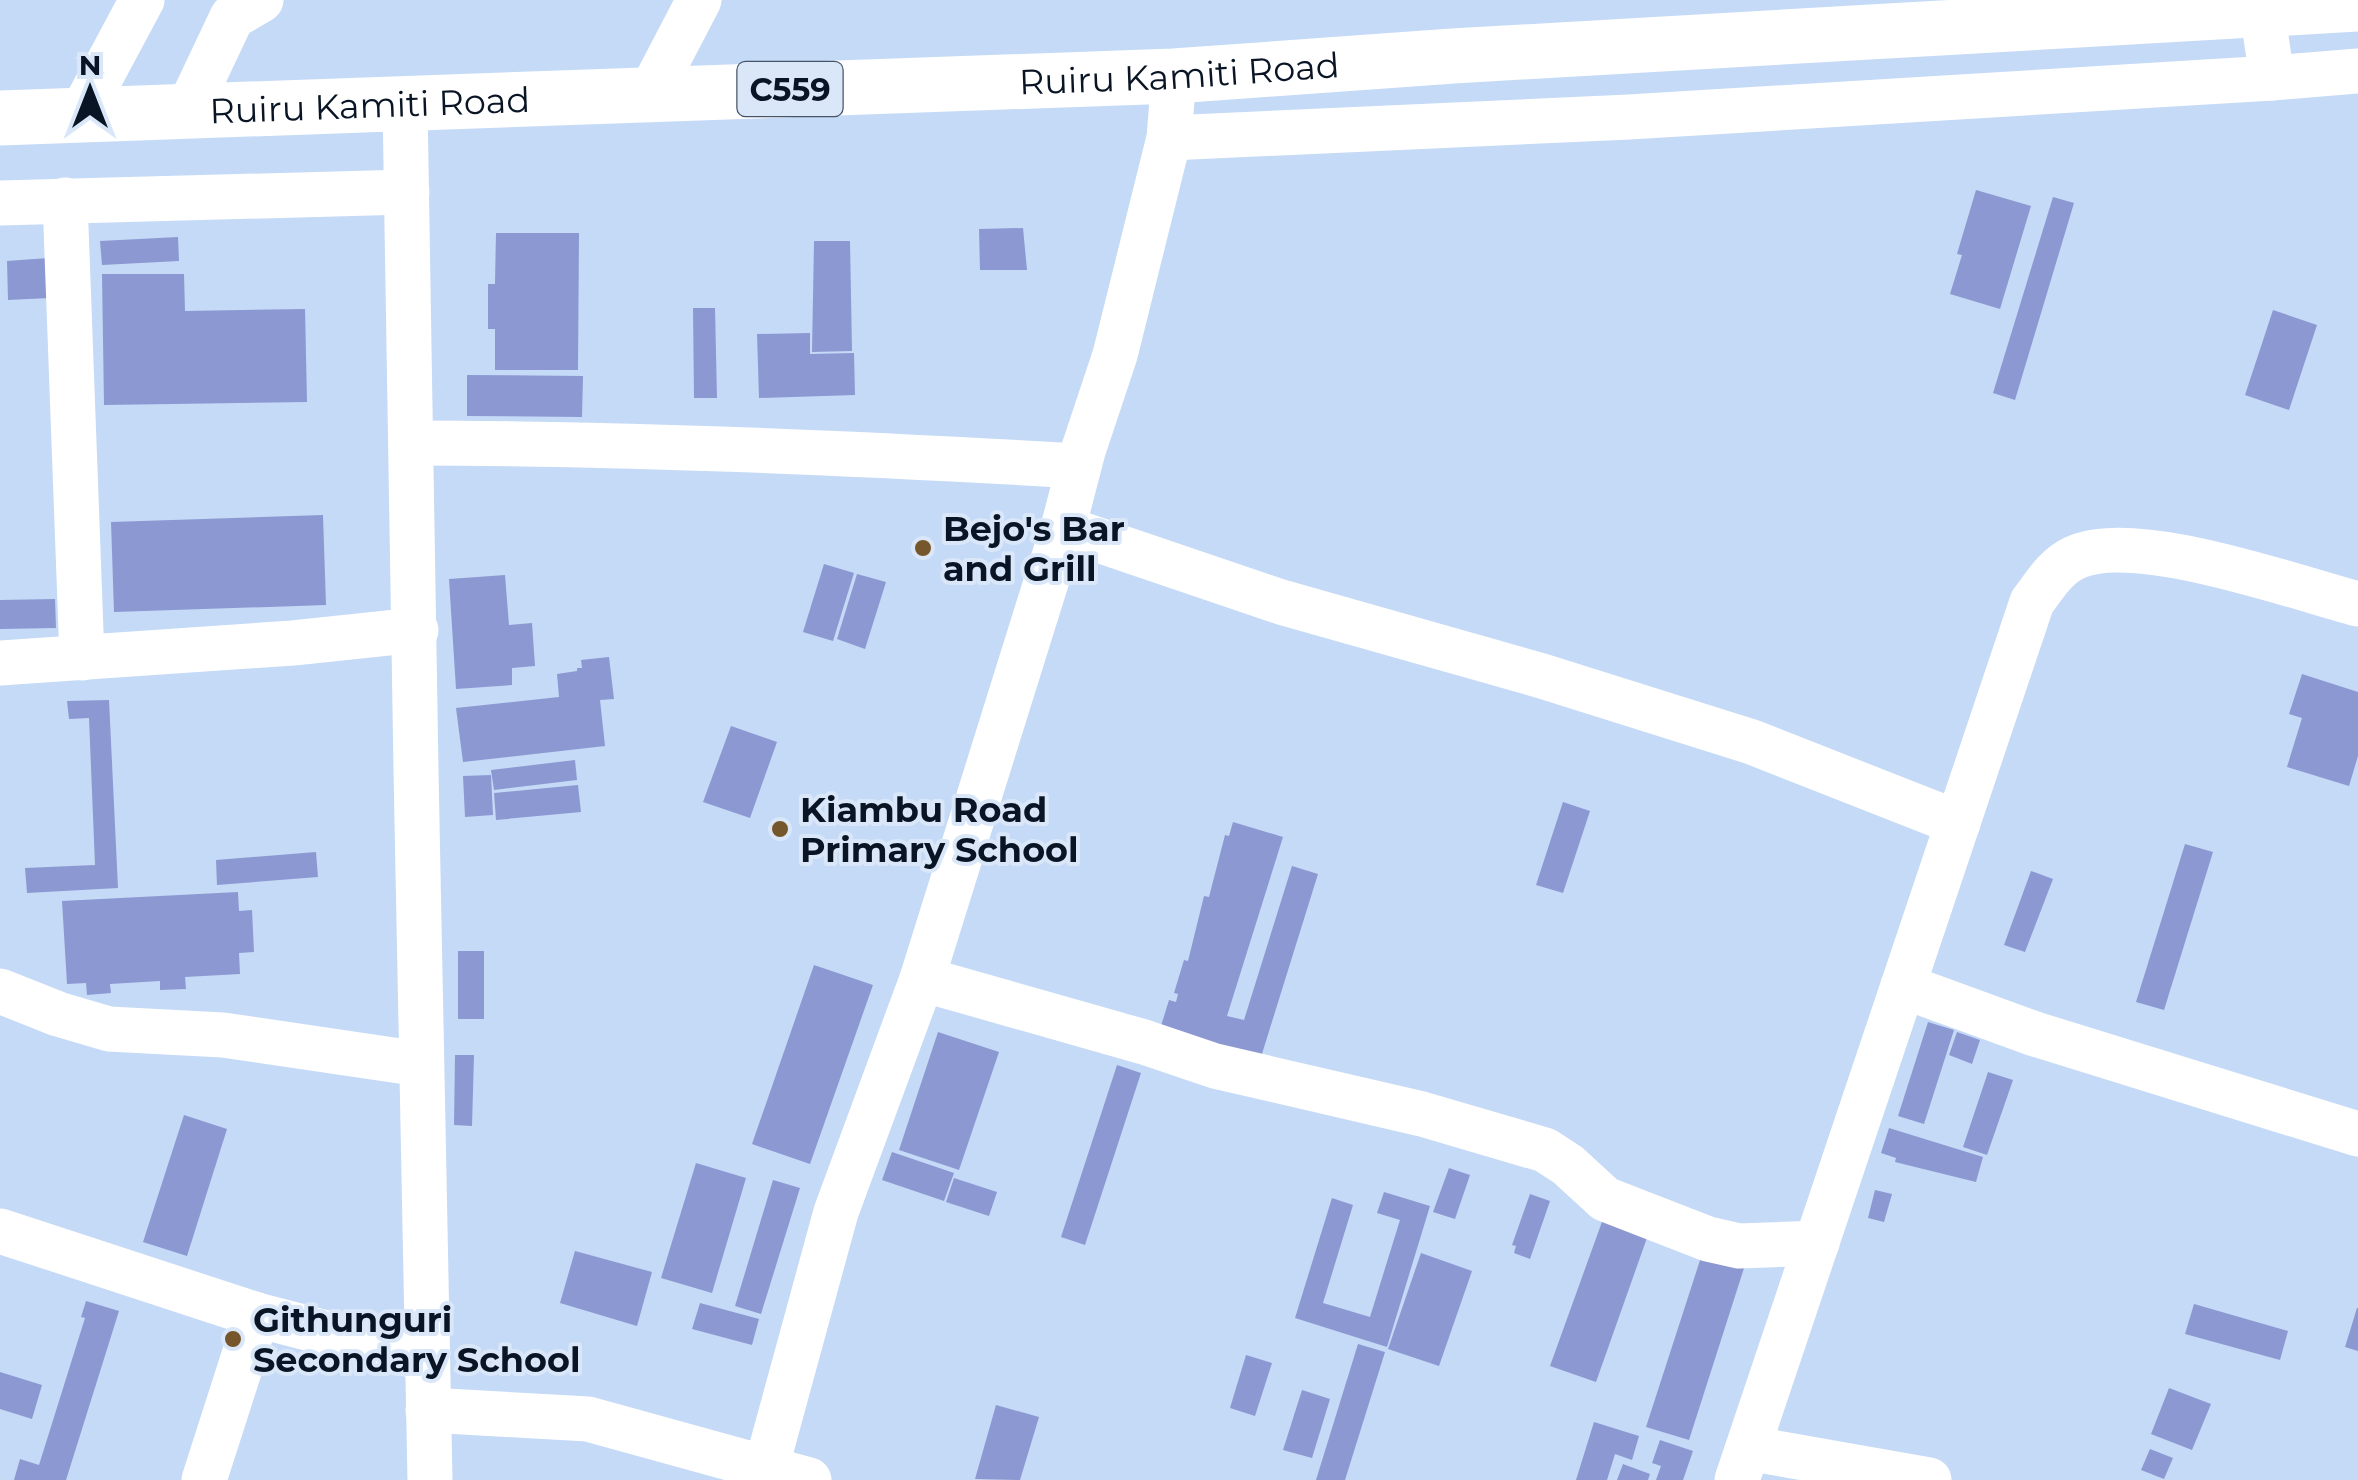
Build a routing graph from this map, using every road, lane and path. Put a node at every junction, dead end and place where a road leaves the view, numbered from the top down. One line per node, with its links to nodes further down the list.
1 (142, 0): 13 (street)
2 (261, 0): 12 (street)
3 (695, 2): 10 (street)
4 (2358, 4): 5 (main road, Ruiru Kamiti Road / C559)
5 (2262, 10): 6 (main road, Ruiru Kamiti Road / C559); 9 (street)
6 (1881, 16): 8 (main road, Ruiru Kamiti Road / C559)
7 (2358, 72): 9 (street)
8 (1174, 76): 10 (main road, Ruiru Kamiti Road / C559); 15 (street)
9 (2272, 78): 15 (street)
10 (650, 94): 11 (main road, Ruiru Kamiti Road / C559)
11 (405, 104): 12 (main road, Ruiru Kamiti Road / C559); 16 (street)
12 (188, 110): 13 (main road, Ruiru Kamiti Road / C559)
13 (81, 114): 14 (main road, Ruiru Kamiti Road / C559)
14 (0, 118)
15 (1169, 138): 20 (street)
16 (406, 192): 17 (street); 19 (street)
17 (65, 200): 18 (street); 24 (street)
18 (0, 204)
19 (411, 443): 20 (street); 23 (street)
20 (1078, 466): 21 (street)
21 (1063, 528): 26 (street); 27 (street)
22 (2358, 604): 26 (street)
23 (416, 630): 24 (street); 30 (street)
24 (82, 658): 25 (street)
25 (0, 663)
26 (1958, 823): 28 (street)
27 (922, 979): 33 (street); 38 (street)
28 (1904, 986): 31 (street); 33 (street)
29 (0, 991): 30 (street)
30 (420, 1064): 35 (street)
31 (2358, 1134)
32 (0, 1231): 34 (street)
33 (1818, 1243): 37 (street)
34 (257, 1315): 35 (street); 39 (street)
35 (427, 1359): 36 (street)
36 (428, 1410): 38 (street); 40 (street)
37 (1743, 1464): 42 (street)
38 (766, 1468): 41 (street)
39 (204, 1480)
40 (430, 1480)
41 (808, 1480)
42 (1929, 1480)

